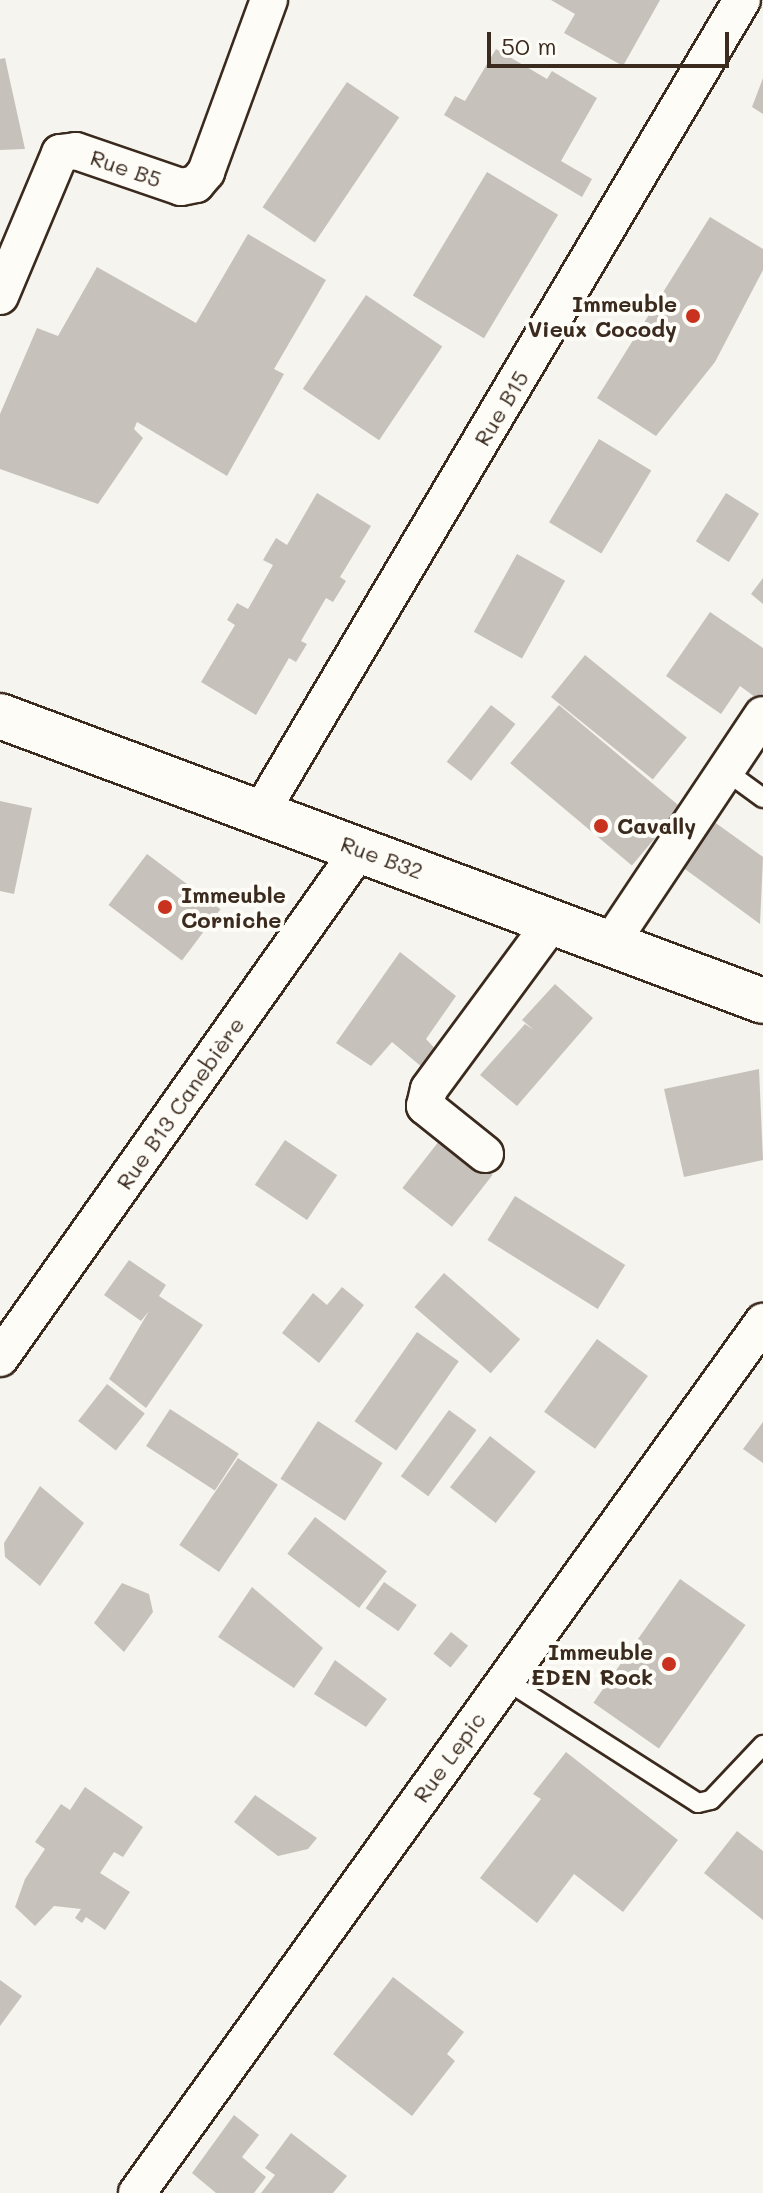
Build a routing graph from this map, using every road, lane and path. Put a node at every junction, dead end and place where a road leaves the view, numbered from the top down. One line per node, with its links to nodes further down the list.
1 (269, 0): 3 (street, Rue B5)
2 (742, 0): 8 (street, Rue B15)
3 (0, 296)
4 (763, 715): 6 (street)
5 (0, 716): 8 (street, Rue B32)
6 (726, 771): 7 (lane); 11 (street)
7 (763, 798)
8 (259, 815): 9 (street, Rue B32)
9 (360, 849): 10 (street, Rue B32); 15 (street, Rue B13 Canebière)
10 (552, 922): 11 (street, Rue B32); 13 (street)
11 (610, 944): 12 (street, Rue B32)
12 (763, 1001)
13 (485, 1154)
14 (763, 1322): 16 (street, Rue Lepic)
15 (0, 1358)
16 (504, 1679): 17 (lane); 18 (street, Rue Lepic)
17 (763, 1745)
18 (137, 2193)

